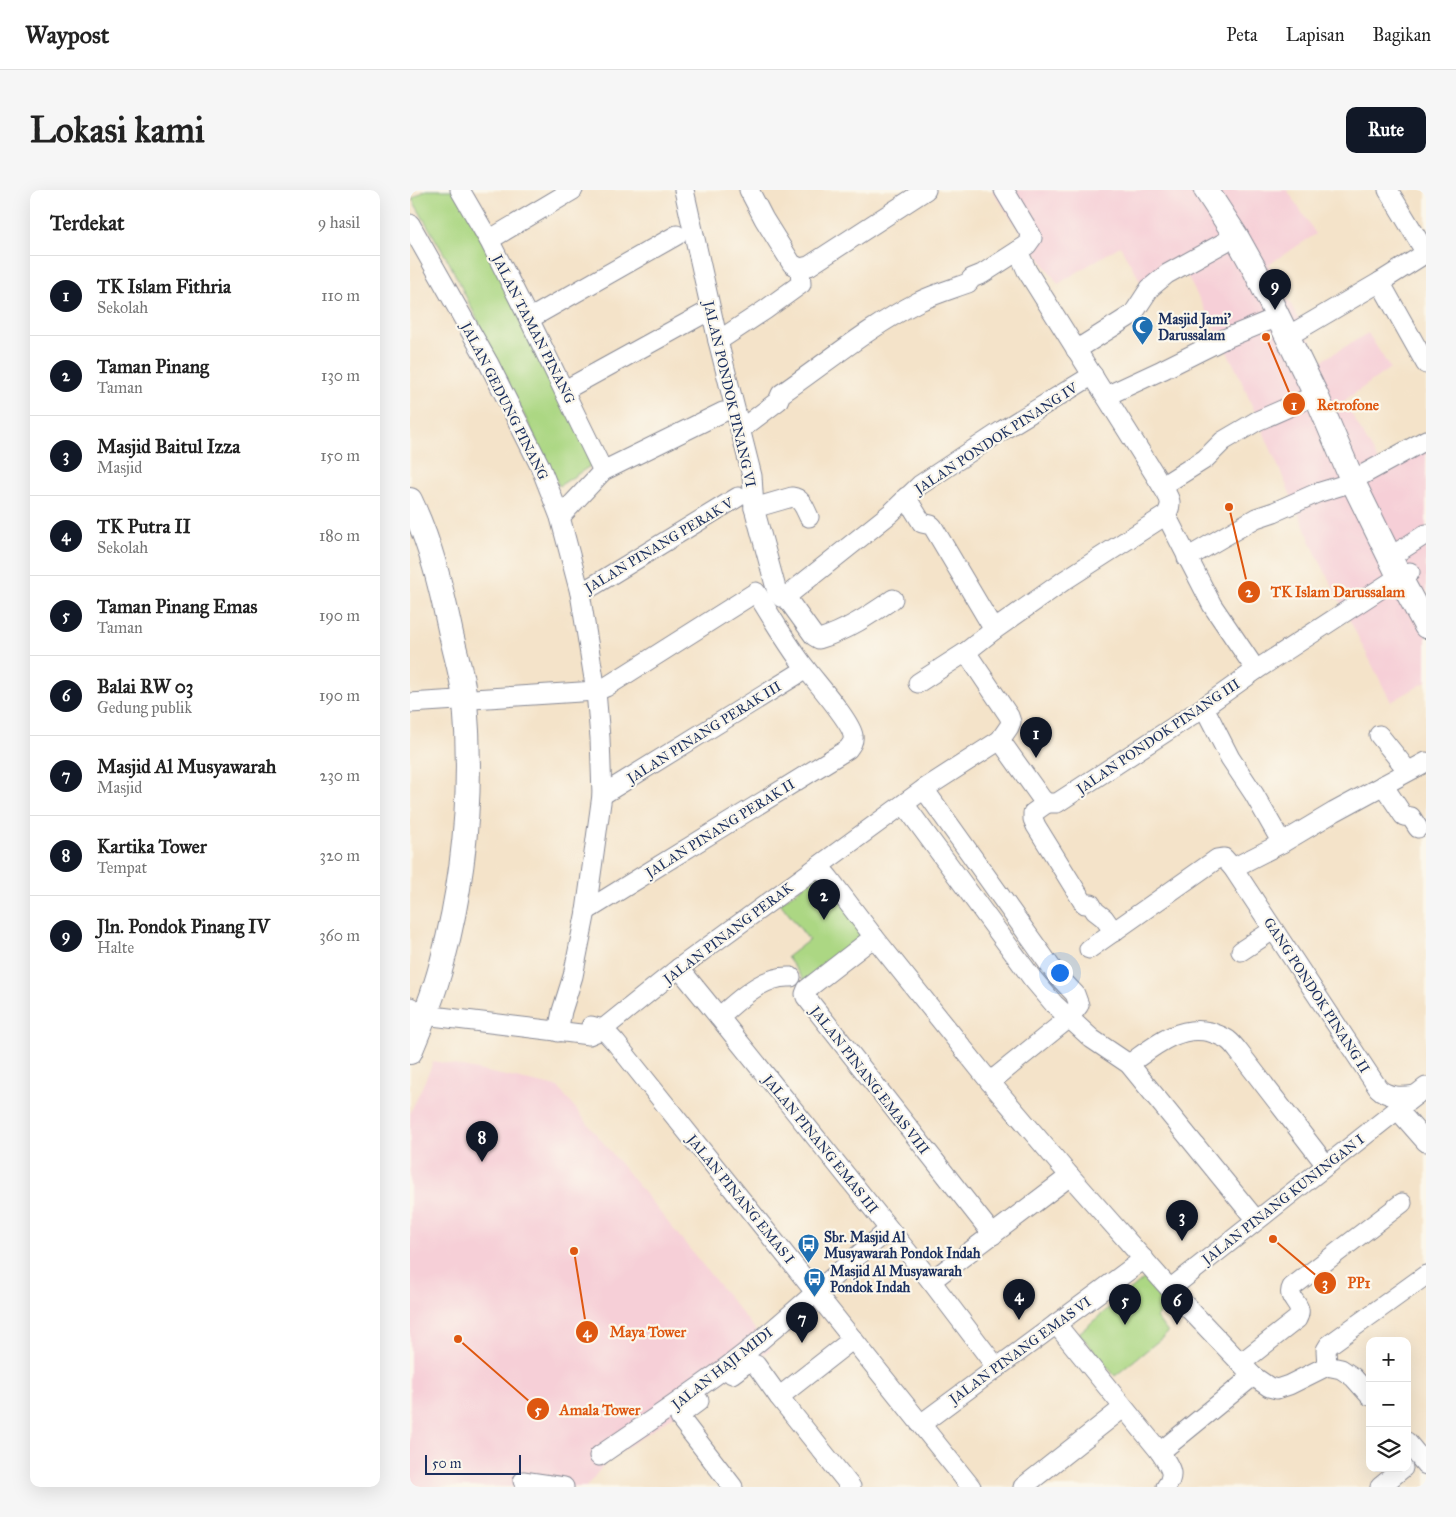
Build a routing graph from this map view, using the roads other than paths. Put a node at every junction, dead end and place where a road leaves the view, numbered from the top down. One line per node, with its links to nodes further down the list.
1 (460, 190): 12 (street, JALAN TAMAN PINANG)
2 (573, 190): 12 (street)
3 (684, 190): 20 (street, JALAN PONDOK PINANG VI)
4 (749, 190): 15 (street)
5 (926, 190): 15 (street)
6 (1004, 190): 13 (street)
7 (1388, 190): 14 (street)
8 (1214, 191): 11 (main road); 19 (main road)
9 (410, 224): 39 (street, JALAN GEDUNG PINANG)
10 (677, 235): 18 (street)
11 (1236, 236): 19 (main road); 21 (street)
12 (489, 240): 18 (street, JALAN TAMAN PINANG)
13 (1018, 251): 21 (street); 28 (street)
14 (1426, 252): 16 (street)
15 (800, 268): 20 (street)
16 (1380, 282): 19 (street); 22 (street)
17 (703, 314): 24 (street)
18 (530, 319): 24 (street, JALAN TAMAN PINANG)
19 (1288, 328): 25 (main road); 26 (street); 29 (main road)
20 (718, 340): 28 (street, JALAN PONDOK PINANG VI)
21 (1076, 350): 23 (street)
22 (1426, 364)
23 (1093, 375): 26 (street, JALAN PONDOK PINANG IV); 35 (street, JALAN PONDOK PINANG IV)
24 (565, 390): 31 (street, JALAN TAMAN PINANG)
25 (1316, 395): 29 (main road); 33 (street)
26 (1106, 396): 33 (street, JALAN PONDOK PINANG IV)
27 (723, 412): 31 (street)
28 (740, 430): 37 (street, JALAN PONDOK PINANG VI)
29 (1339, 435): 32 (main road)
30 (1426, 440): 32 (street)
31 (603, 471): 39 (street)
32 (1358, 478): 42 (main road); 43 (street)
33 (1162, 486): 38 (street, JALAN PONDOK PINANG IV)
34 (738, 497): 45 (street, JALAN PINANG PERAK V)
35 (906, 497): 46 (street, JALAN PONDOK PINANG IV); 50 (street)
36 (410, 500): 56 (main road)
37 (754, 508): 40 (street); 46 (street, JALAN PONDOK PINANG VI)
38 (1166, 515): 43 (street); 50 (street)
39 (560, 517): 45 (street, JALAN GEDUNG PINANG)
40 (809, 517)
41 (1426, 534): 42 (street)
42 (1394, 554): 44 (main road)
43 (1187, 558): 53 (street)
44 (1405, 575): 48 (main road); 49 (main road); 53 (street, JALAN PONDOK PINANG III)
45 (580, 592): 55 (street, JALAN GEDUNG PINANG)
46 (783, 596): 47 (street, JALAN PONDOK PINANG VI)
47 (894, 599)
48 (1426, 602)
49 (1426, 626)
50 (994, 630): 51 (street)
51 (966, 652): 54 (street); 60 (street)
52 (806, 669): 55 (street); 65 (street, JALAN PINANG PERAK III); 72 (street, JALAN PINANG PERAK II)
53 (1256, 670): 58 (street, JALAN PONDOK PINANG III)
54 (918, 683)
55 (596, 691): 56 (street); 65 (street, JALAN GEDUNG PINANG)
56 (465, 699): 57 (street); 80 (main road)
57 (410, 704)
58 (1204, 707): 66 (street, JALAN PONDOK PINANG III); 69 (street)
59 (1379, 735): 62 (street)
60 (1000, 740): 64 (street); 66 (street)
61 (1426, 762): 62 (street)
62 (1408, 772): 63 (street)
63 (1383, 785): 68 (street); 69 (street)
64 (924, 789): 67 (street, JALAN PINANG PERAK); 81 (street)
65 (602, 795): 72 (street, JALAN GEDUNG PINANG)
66 (1047, 802): 74 (street)
67 (904, 804): 70 (street, JALAN PINANG PERAK); 81 (street)
68 (1418, 828)
69 (1282, 843): 71 (street)
70 (819, 866): 75 (street); 78 (street, JALAN PINANG PERAK)
71 (1233, 868): 73 (street, GANG PONDOK PINANG II); 74 (street)
72 (586, 911): 83 (street, JALAN GEDUNG PINANG)
73 (1274, 930): 77 (street); 88 (street, GANG PONDOK PINANG II)
74 (1114, 932): 76 (street)
75 (874, 937): 87 (street); 95 (street, JALAN PINANG EMAS VIII)
76 (1089, 949)
77 (1241, 951)
78 (679, 968): 82 (street, JALAN PINANG EMAS III); 84 (street, JALAN PINANG PERAK)
79 (791, 976): 82 (street)
80 (419, 1009): 83 (street, JALAN PINANG PERAK); 85 (main road)
81 (1073, 1013): 86 (street); 87 (street)
82 (720, 1017): 94 (street, JALAN PINANG EMAS III)
83 (559, 1026): 84 (street, JALAN PINANG PERAK)
84 (603, 1029): 100 (street, JALAN PINANG EMAS I)
85 (410, 1052)
86 (1129, 1064): 90 (street); 93 (street)
87 (990, 1082): 91 (street)
88 (1410, 1099): 89 (street); 90 (street, JALAN PINANG KUNINGAN I)
89 (1426, 1142)
90 (1326, 1165): 93 (street, JALAN PINANG KUNINGAN I)
91 (1070, 1176): 95 (street); 96 (street)
92 (1402, 1203): 105 (street)
93 (1256, 1220): 99 (street, JALAN PINANG KUNINGAN I)
94 (890, 1230): 98 (street, JALAN PINANG EMAS III); 100 (street, JALAN HAJI MIDI)
95 (993, 1235): 98 (street)
96 (1144, 1259): 99 (street); 101 (street, JALAN PINANG EMAS VI)
97 (1426, 1275): 103 (street)
98 (931, 1281): 104 (street, JALAN PINANG EMAS III)
99 (1170, 1289): 105 (street)
100 (816, 1291): 102 (street, JALAN PINANG EMAS I); 111 (street, JALAN HAJI MIDI)
101 (1056, 1324): 104 (street, JALAN PINANG EMAS VI); 108 (street)
102 (853, 1339): 107 (street); 109 (street, JALAN PINANG EMAS I)
103 (1327, 1366): 105 (street); 106 (street)
104 (997, 1368): 109 (street, JALAN PINANG EMAS VI)
105 (1247, 1370): 110 (street)
106 (1366, 1392)
107 (779, 1397): 115 (street); 116 (street)
108 (1123, 1408): 110 (street); 118 (street)
109 (921, 1424): 117 (street, JALAN PINANG EMAS I)
110 (1160, 1452): 119 (street)
111 (599, 1456)
112 (1397, 1472): 120 (street)
113 (523, 1481): 114 (street)
114 (564, 1487)
115 (733, 1487)
116 (851, 1487)
117 (971, 1487)
118 (1023, 1487)
119 (1166, 1487)
120 (1380, 1487)

